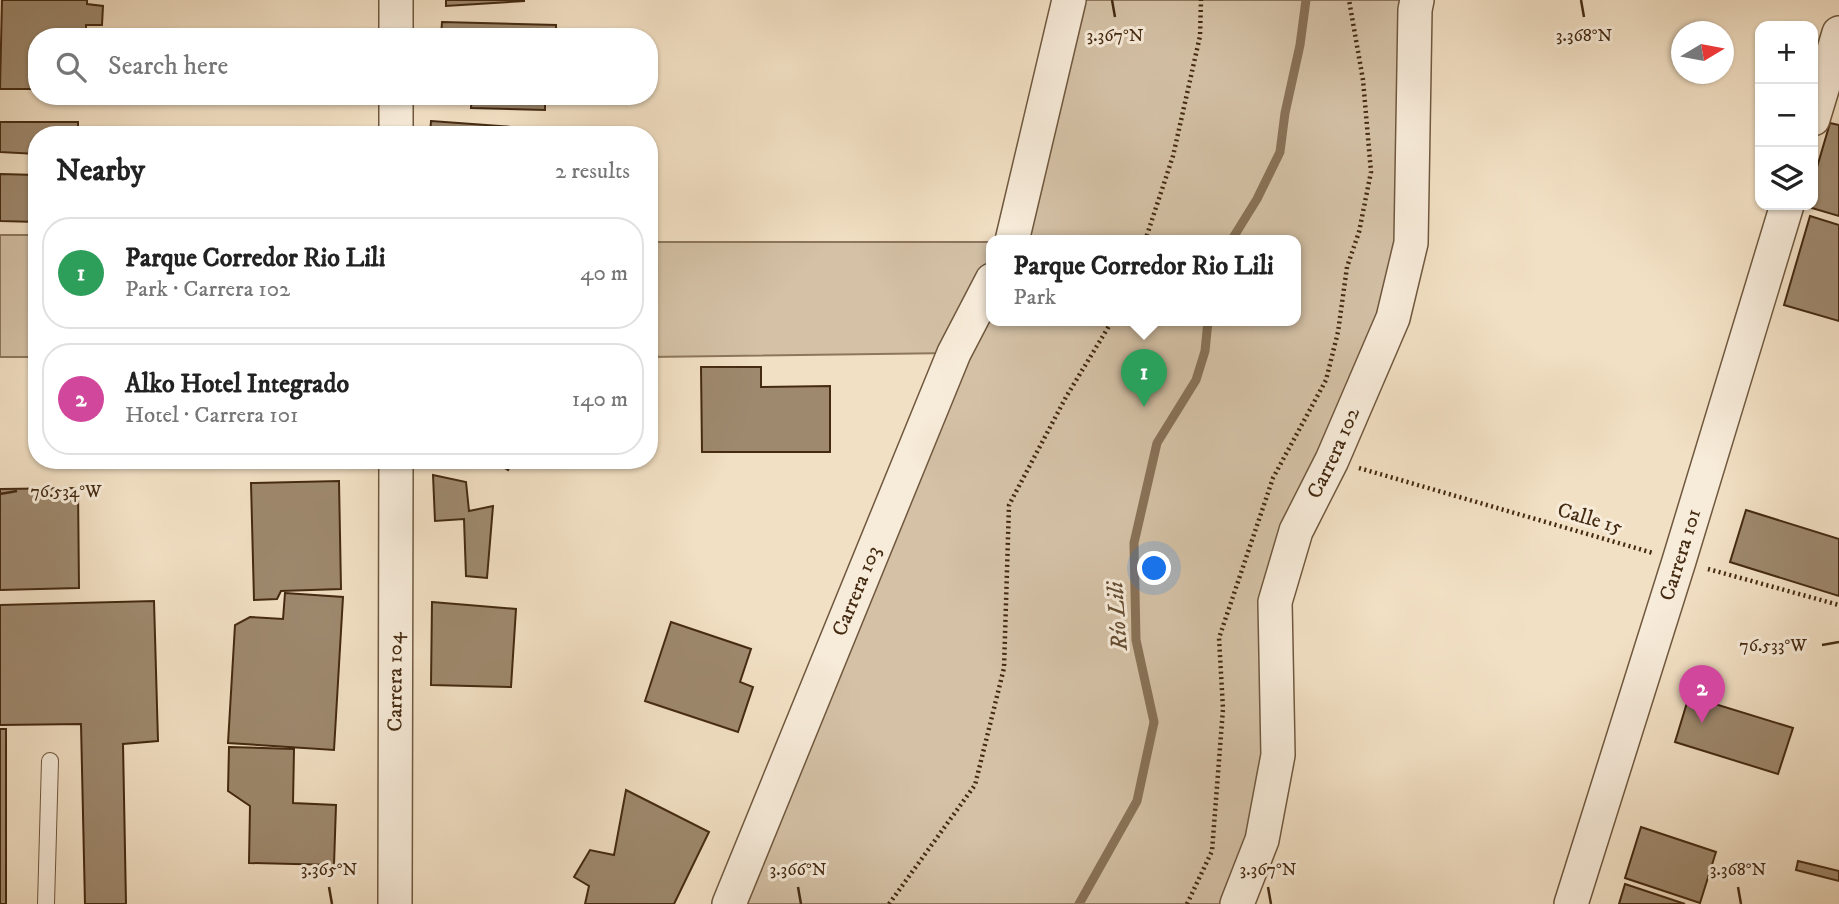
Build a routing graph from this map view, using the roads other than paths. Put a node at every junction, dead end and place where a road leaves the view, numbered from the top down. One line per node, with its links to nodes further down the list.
1 (397, 0): 4 (street)
2 (1069, 0): 10 (street)
3 (1417, 0): 17 (street, Carrera 102)
4 (396, 28)
5 (1839, 33): 6 (street)
6 (1818, 103)
7 (396, 105): 8 (street)
8 (396, 126)
9 (1785, 210): 18 (street, Carrera 101)
10 (1013, 235)
11 (986, 292): 16 (street, Carrera 103)
12 (396, 469): 15 (street, Carrera 104)
13 (50, 761): 14 (lane)
14 (46, 904)
15 (395, 904)
16 (729, 904)
17 (1237, 904)
18 (1572, 904)

